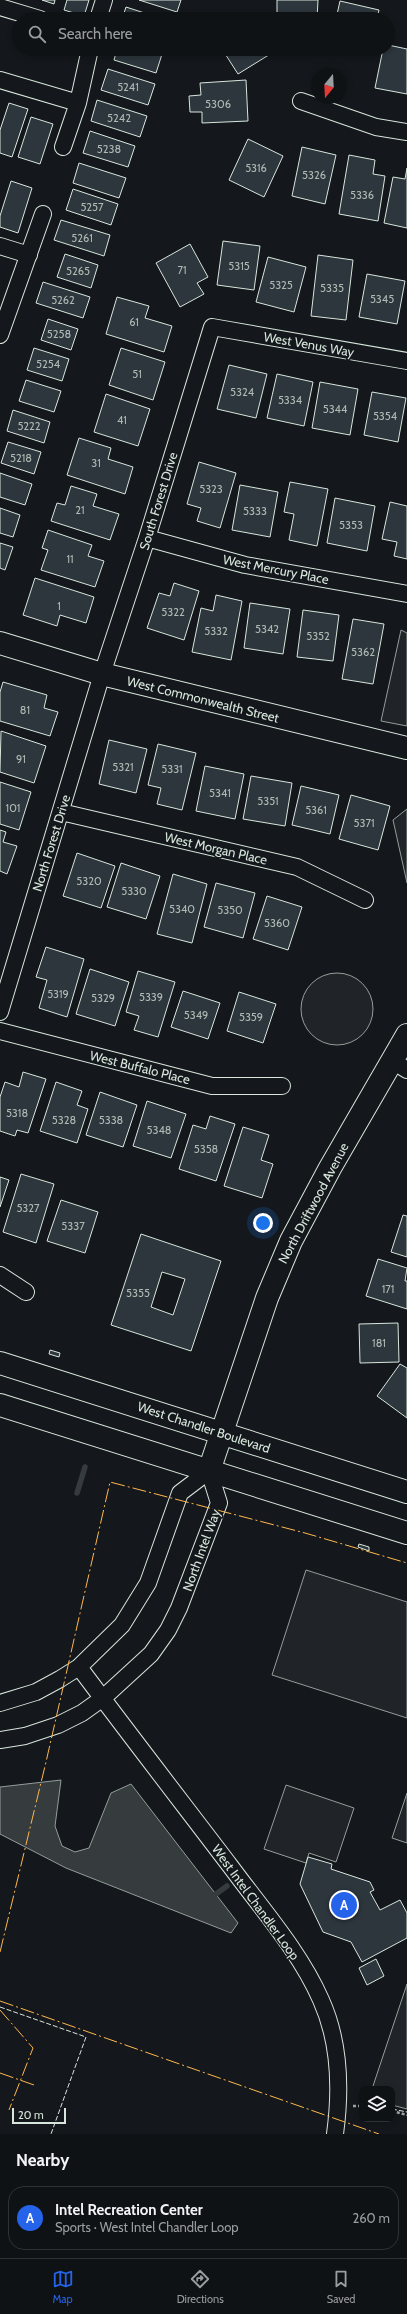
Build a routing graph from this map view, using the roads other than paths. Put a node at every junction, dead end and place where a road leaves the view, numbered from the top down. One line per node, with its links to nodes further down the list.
1 (104, 0): 4 (street)
2 (0, 7): 3 (street)
3 (17, 12)
4 (100, 12)
5 (88, 56): 8 (street)
6 (0, 80): 8 (street)
7 (301, 102): 9 (street)
8 (78, 103): 10 (street)
9 (407, 132)
10 (63, 147)
11 (43, 214): 13 (street)
12 (0, 246): 13 (street)
13 (29, 255): 14 (street)
14 (2, 325)
15 (212, 327): 16 (street, West Venus Way); 17 (street, South Forest Drive)
16 (407, 361)
17 (147, 538): 18 (street, West Mercury Place); 20 (street, South Forest Drive)
18 (407, 594)
19 (0, 643): 20 (street, West Commonwealth Street)
20 (102, 674): 21 (street, West Commonwealth Street); 22 (street, North Forest Drive)
21 (407, 748)
22 (61, 812): 23 (street, West Morgan Place); 24 (street, North Forest Drive)
23 (365, 900)
24 (0, 1012)
25 (0, 1031): 28 (street, West Buffalo Place)
26 (407, 1036): 27 (street, North Driftwood Avenue)
27 (400, 1066): 33 (street, North Driftwood Avenue)
28 (282, 1086)
29 (0, 1275): 30 (street)
30 (26, 1292)
31 (0, 1363): 33 (street, West Chandler Boulevard)
32 (0, 1405): 34 (street)
33 (222, 1434): 34 (street, North Driftwood Avenue); 35 (street, West Chandler Boulevard)
34 (209, 1471): 36 (street); 37 (street); 38 (street, North Intel Way)
35 (407, 1492)
36 (407, 1533)
37 (79, 1666): 38 (street, West Intel Chandler Loop); 39 (street)
38 (103, 1698): 40 (street); 41 (street, West Intel Chandler Loop)
39 (0, 1703)
40 (0, 1740)
41 (335, 2134)

